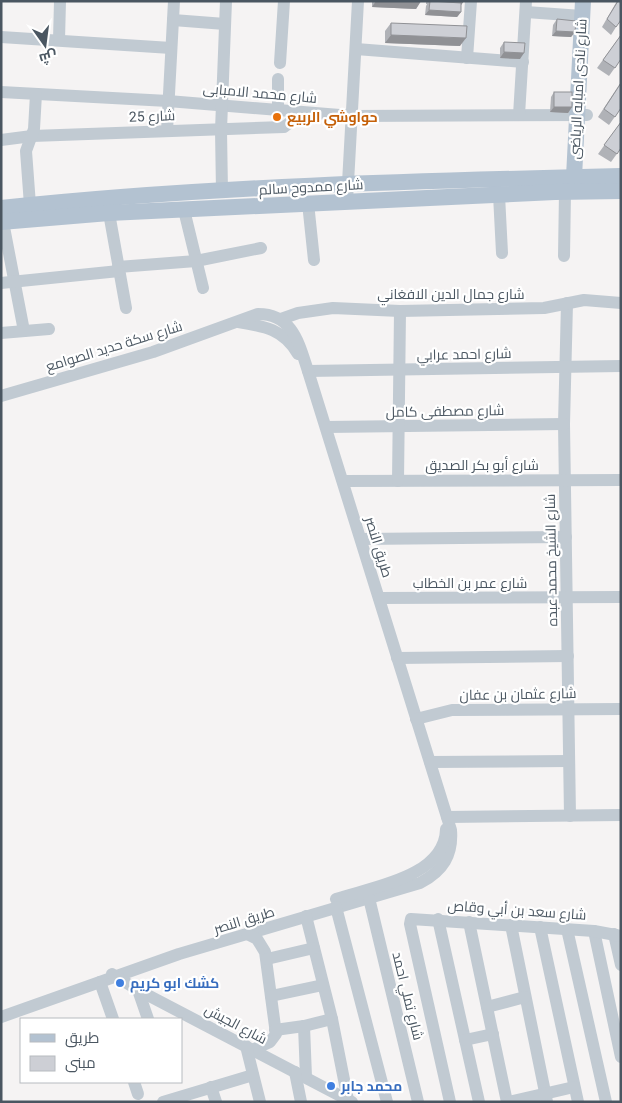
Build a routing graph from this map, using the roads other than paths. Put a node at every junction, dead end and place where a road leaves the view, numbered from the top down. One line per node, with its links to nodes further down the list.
1 (60, 1): 13 (street)
2 (174, 1): 10 (street)
3 (226, 1): 11 (street)
4 (284, 1): 18 (street)
5 (358, 1): 15 (street)
6 (471, 1): 16 (street)
7 (594, 1): 27 (main road, شارع نادى امبابه الرياضى)
8 (526, 7): 9 (street); 17 (street)
9 (583, 8): 27 (main road, شارع نادى امبابه الرياضى)
10 (173, 20): 11 (street); 14 (street)
11 (225, 24): 23 (street)
12 (1, 37): 13 (street)
13 (59, 40): 14 (street)
14 (171, 48): 22 (street)
15 (356, 49): 16 (street); 28 (street)
16 (467, 58): 17 (street)
17 (523, 62): 26 (street)
18 (280, 63)
19 (278, 79): 24 (street)
20 (1, 92): 21 (street, شارع محمد الامبابى)
21 (36, 94): 22 (street, شارع محمد الامبابى); 31 (street)
22 (168, 101): 23 (street, شارع محمد الامبابى); 30 (street)
23 (222, 105): 24 (street, شارع محمد الامبابى); 29 (street)
24 (278, 110): 25 (street, شارع محمد الامبابى)
25 (294, 111): 28 (street, شارع محمد الامبابى); 29 (street, شارع 25)
26 (519, 115): 27 (street, شارع محمد الامبابى); 28 (street, شارع محمد الامبابى)
27 (582, 115): 34 (main road, شارع نادى امبابه الرياضى)
28 (352, 116): 39 (street)
29 (220, 130): 30 (street, شارع 25); 37 (street)
30 (167, 131): 31 (street, شارع 25)
31 (32, 136): 32 (street, شارع 25); 42 (street)
32 (1, 140)
33 (621, 176): 34 (main road, شارع ممدوح سالم)
34 (578, 177): 35 (main road, شارع ممدوح سالم)
35 (482, 187): 39 (main road, شارع ممدوح سالم); 40 (main road, شارع ممدوح سالم)
36 (621, 191): 38 (main road, شارع ممدوح سالم)
37 (222, 192): 39 (main road, شارع ممدوح سالم); 42 (main road, شارع ممدوح سالم)
38 (565, 192): 40 (main road, شارع ممدوح سالم); 48 (street)
39 (348, 193): 41 (main road, شارع ممدوح سالم)
40 (499, 194): 47 (street)
41 (308, 203): 43 (main road, شارع ممدوح سالم); 49 (street)
42 (30, 205): 45 (main road, شارع ممدوح سالم)
43 (184, 210): 44 (main road, شارع ممدوح سالم); 50 (street)
44 (109, 213): 45 (main road, شارع ممدوح سالم); 51 (street)
45 (2, 217): 52 (street)
46 (261, 248): 50 (street)
47 (502, 253)
48 (564, 256)
49 (314, 260)
50 (196, 261): 51 (street); 54 (street)
51 (119, 269): 52 (street); 57 (street)
52 (15, 281): 53 (street); 62 (street)
53 (1, 283)
54 (203, 288)
55 (567, 303): 56 (street, شارع جمال الدين الافغاني); 58 (street, شارع جمال الدين الافغاني); 65 (street, شارع الشيخ محمد عبده)
56 (621, 303)
57 (126, 308)
58 (400, 311): 59 (street, شارع جمال الدين الافغاني); 66 (street)
59 (281, 319): 60 (street, شارع سكة حديد الصوامع); 67 (street)
60 (234, 322): 67 (street); 68 (street, شارع سكة حديد الصوامع)
61 (49, 329): 62 (street)
62 (24, 331): 63 (street)
63 (1, 333)
64 (621, 366): 65 (street, شارع احمد عرابي)
65 (566, 367): 66 (street, شارع احمد عرابي); 69 (street, شارع الشيخ محمد عبده)
66 (399, 370): 67 (street, شارع احمد عرابي); 70 (street)
67 (308, 371): 71 (street, طريق النصر)
68 (1, 396)
69 (564, 424): 70 (street, شارع مصطفى كامل); 72 (street, شارع الشيخ محمد عبده)
70 (399, 426): 71 (street, شارع مصطفى كامل); 75 (street)
71 (326, 427): 74 (street, طريق النصر)
72 (565, 480): 73 (street, شارع أبو بكر الصديق); 75 (street, شارع أبو بكر الصديق); 76 (street, شارع الشيخ محمد عبده)
73 (621, 480)
74 (342, 481): 75 (street, شارع أبو بكر الصديق); 77 (street, طريق النصر)
75 (398, 481)
76 (566, 537): 77 (street); 79 (street, شارع الشيخ محمد عبده)
77 (360, 539): 78 (street, طريق النصر)
78 (379, 598): 79 (street, شارع عمر بن الخطاب); 82 (street, طريق النصر)
79 (567, 598): 80 (street, شارع عمر بن الخطاب); 81 (street, شارع الشيخ محمد عبده)
80 (621, 598)
81 (568, 656): 82 (street); 83 (street, شارع الشيخ محمد عبده)
82 (397, 658): 85 (street, طريق النصر)
83 (568, 709): 84 (street, شارع عثمان بن عفان); 85 (street, شارع عثمان بن عفان); 86 (street, شارع الشيخ محمد عبده)
84 (621, 709)
85 (416, 719): 87 (street, طريق النصر)
86 (569, 761): 87 (street); 89 (street, شارع الشيخ محمد عبده)
87 (430, 762): 90 (street, طريق النصر)
88 (621, 815): 89 (street)
89 (570, 816): 90 (street)
90 (447, 817): 91 (street, طريق النصر); 105 (street, طريق النصر)
91 (369, 898): 92 (street, طريق النصر); 135 (street, شارع تملي احمد)
92 (336, 907): 93 (street, طريق النصر); 134 (street)
93 (306, 916): 100 (street, طريق النصر); 102 (street)
94 (438, 919): 95 (street, شارع سعد بن أبي وقاص); 119 (street); 136 (street, شارع سعد بن أبي وقاص)
95 (469, 922): 96 (street, شارع سعد بن أبي وقاص); 110 (street)
96 (511, 925): 97 (street, شارع سعد بن أبي وقاص); 109 (street)
97 (540, 927): 98 (street, شارع سعد بن أبي وقاص); 126 (street)
98 (567, 929): 99 (street, شارع سعد بن أبي وقاص); 140 (street)
99 (594, 931): 101 (street, شارع سعد بن أبي وقاص); 121 (street)
100 (247, 934): 103 (street); 105 (street, طريق النصر)
101 (618, 935): 104 (street)
102 (314, 948): 103 (street); 106 (street)
103 (267, 959): 108 (street)
104 (621, 965)
105 (108, 977): 107 (street, شارع الجيش); 111 (street, طريق النصر); 112 (street, طريق النصر); 113 (street)
106 (323, 985): 108 (street); 115 (street)
107 (138, 990): 114 (street); 120 (street, شارع الجيش)
108 (271, 996): 117 (street)
109 (526, 997): 110 (street); 128 (street)
110 (487, 1007): 118 (street)
111 (1, 1009)
112 (1, 1017)
113 (113, 1018)
114 (148, 1018)
115 (332, 1019): 116 (street); 129 (street)
116 (304, 1026): 117 (street); 123 (street)
117 (275, 1030): 120 (street)
118 (493, 1034): 119 (street); 138 (street)
119 (465, 1040): 137 (street)
120 (249, 1048): 122 (street); 123 (street, شارع الجيش)
121 (621, 1057)
122 (252, 1075): 125 (street); 132 (street)
123 (300, 1075): 129 (street, شارع الجيش); 133 (street)
124 (134, 1083): 127 (street)
125 (211, 1087): 130 (street); 131 (street)
126 (574, 1087): 128 (street); 139 (street)
127 (138, 1094)
128 (546, 1098): 138 (street)
129 (342, 1099)
130 (163, 1102)
131 (216, 1102)
132 (260, 1102)
133 (301, 1102)
134 (387, 1102)
135 (418, 1102)
136 (450, 1102)
137 (479, 1102)
138 (508, 1102)
139 (578, 1102)
140 (606, 1102)

